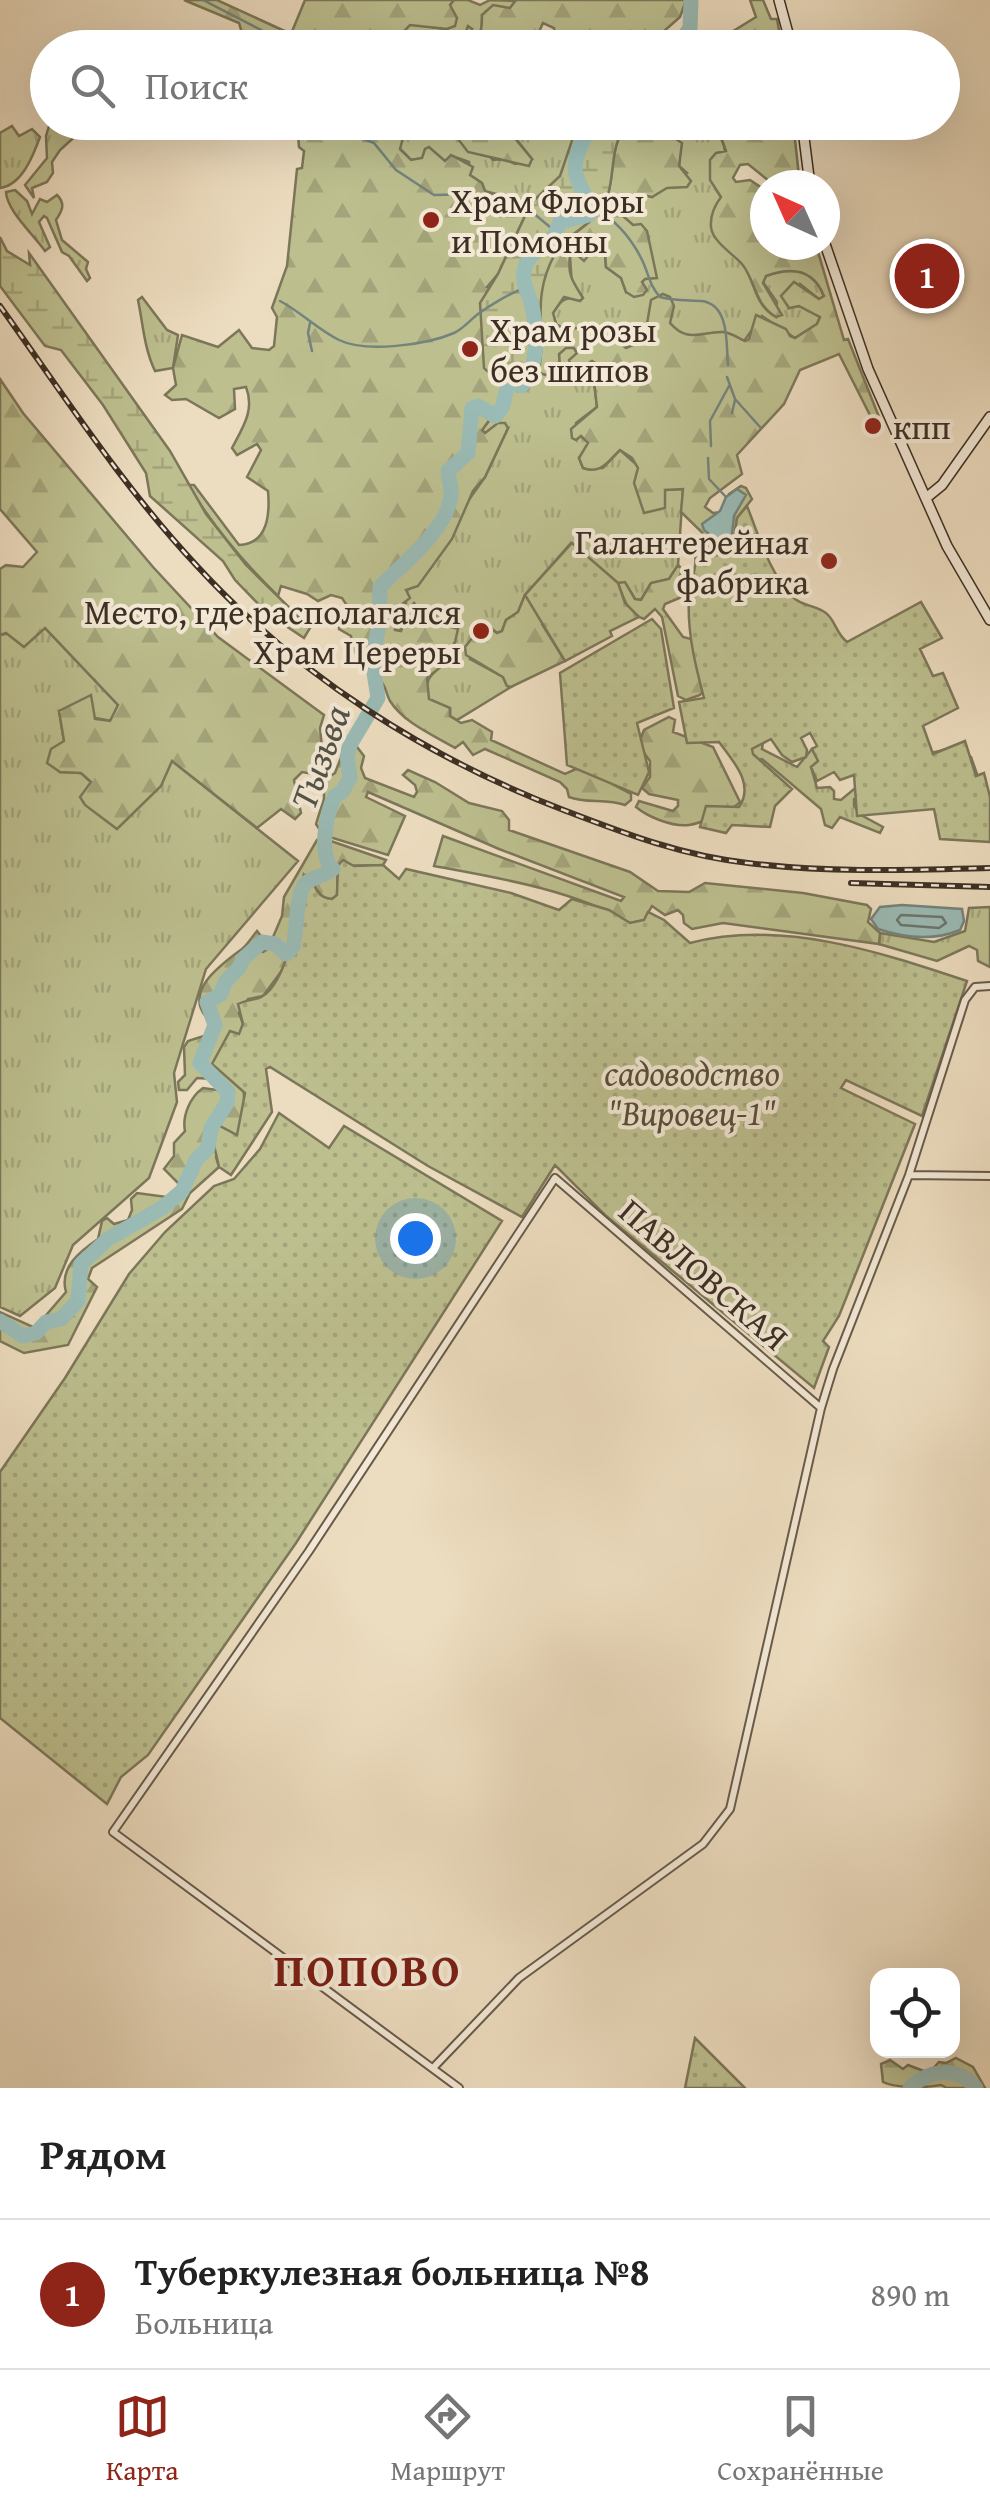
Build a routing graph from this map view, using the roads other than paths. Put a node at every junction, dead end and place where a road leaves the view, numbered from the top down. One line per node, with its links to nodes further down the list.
1 (779, 0): 2 (main road)
2 (787, 30)
3 (804, 140): 4 (main road)
4 (808, 170)
5 (830, 260): 7 (main road)
6 (990, 417): 7 (main road)
7 (926, 498): 8 (main road)
8 (990, 620)
9 (990, 986): 10 (street)
10 (908, 1176): 11 (street); 12 (street)
11 (990, 1176)
12 (821, 1408): 13 (street); 13 (street, ПАВЛОВСКАЯ)
13 (433, 2068): 14 (street)
14 (459, 2088)

